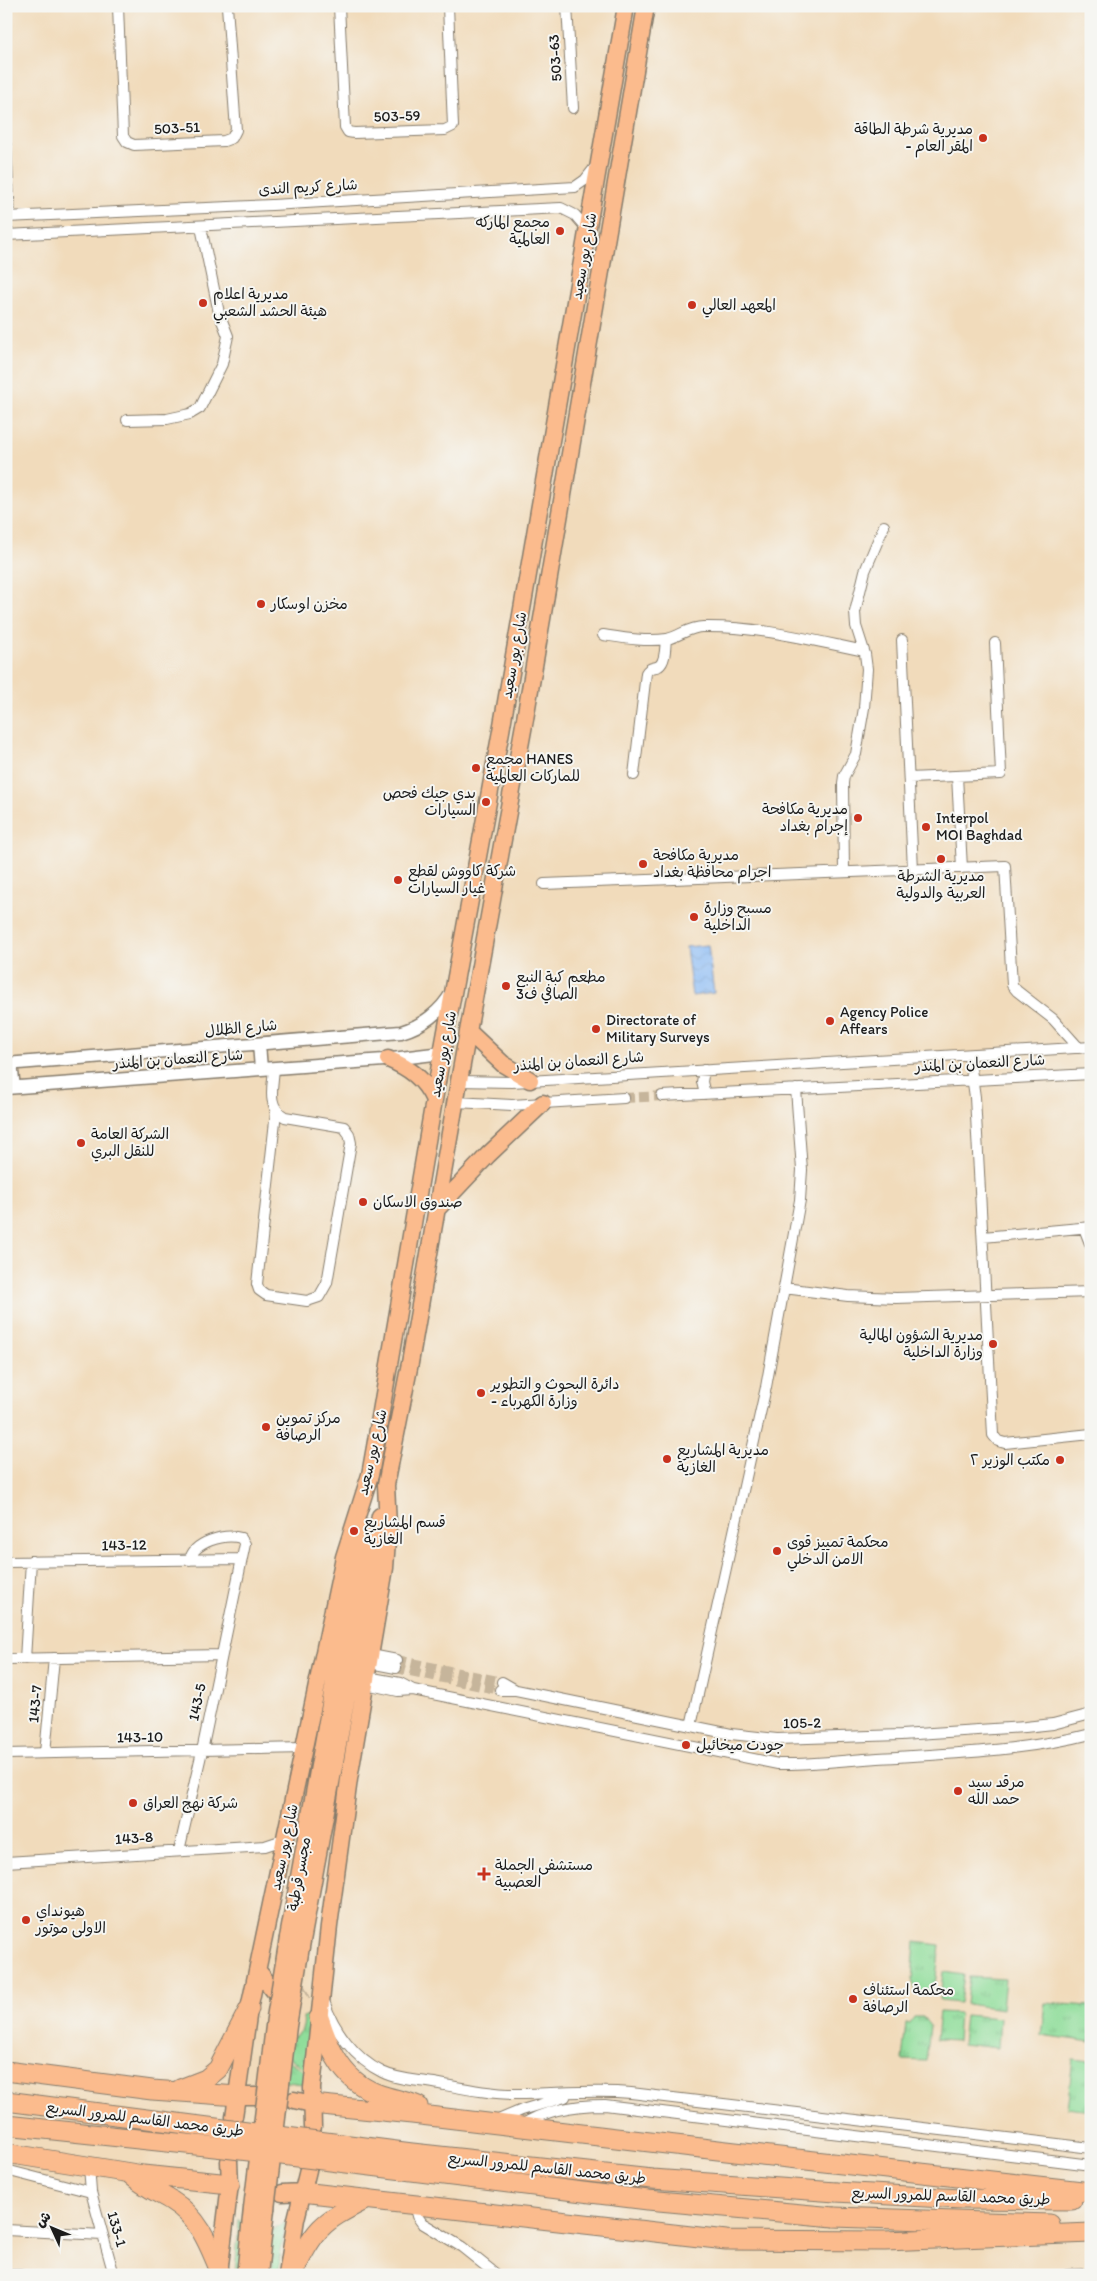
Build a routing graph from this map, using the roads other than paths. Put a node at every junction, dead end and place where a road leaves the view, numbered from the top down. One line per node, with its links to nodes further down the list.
1 (118, 6): 2 (street, 503-51)
2 (227, 6)
3 (339, 6): 4 (street, 503-59)
4 (448, 6)
5 (567, 6): 8 (street, 503-63)
6 (626, 6): 10 (main road, شارع بور سعيد)
7 (646, 6): 32 (main road, شارع بور سعيد)
8 (573, 108)
9 (6, 146): 12 (street)
10 (600, 161): 11 (street, شارع كريم الندى); 15 (main road, شارع بور سعيد)
11 (272, 205): 12 (street, شارع كريم الندى); 13 (street)
12 (8, 217)
13 (272, 221): 14 (street); 15 (street)
14 (201, 227): 16 (street); 17 (street)
15 (588, 230): 31 (main road, شارع بور سعيد)
16 (6, 235)
17 (127, 420)
18 (884, 526): 23 (street)
19 (603, 635): 20 (street)
20 (666, 639): 23 (street); 24 (street)
21 (902, 640): 26 (street)
22 (995, 643): 25 (street)
23 (864, 651): 29 (street)
24 (634, 775)
25 (957, 776): 26 (street); 27 (street)
26 (909, 778): 28 (street)
27 (962, 868): 28 (street); 34 (street)
28 (913, 869): 29 (street)
29 (844, 872): 30 (street)
30 (544, 884)
31 (457, 981): 33 (street, شارع الظلال); 36 (main road, شارع بور سعيد)
32 (469, 1032): 43 (main road); 45 (main road, شارع بور سعيد)
33 (259, 1044): 39 (street, شارع الظلال); 40 (street)
34 (1079, 1048): 35 (street, شارع النعمان بن المنذر); 37 (street, شارع النعمان بن المنذر)
35 (1091, 1048)
36 (442, 1052): 38 (street, شارع النعمان بن المنذر); 51 (main road, شارع بور سعيد)
37 (969, 1055): 41 (street, شارع النعمان بن المنذر); 44 (street)
38 (388, 1059): 40 (street, شارع النعمان بن المنذر); 51 (main road)
39 (9, 1064): 46 (street)
40 (268, 1068): 46 (street, شارع النعمان بن المنذر); 54 (street)
41 (704, 1070): 43 (street, شارع النعمان بن المنذر); 48 (street)
42 (1091, 1074): 44 (street, شارع النعمان بن المنذر)
43 (530, 1080): 45 (street, شارع النعمان بن المنذر)
44 (972, 1080): 47 (street, شارع النعمان بن المنذر); 57 (street)
45 (459, 1081): 52 (main road, شارع بور سعيد)
46 (10, 1088)
47 (796, 1089): 48 (street, شارع النعمان بن المنذر); 59 (street)
48 (705, 1094): 49 (street, شارع النعمان بن المنذر)
49 (662, 1096)
50 (624, 1098): 53 (street)
51 (434, 1100): 63 (main road, شارع بور سعيد)
52 (456, 1102): 53 (street); 55 (main road, شارع بور سعيد)
53 (543, 1103): 55 (main road)
54 (276, 1112): 54 (street)
55 (436, 1210): 64 (main road, شارع بور سعيد)
56 (1088, 1228): 57 (street); 58 (street)
57 (983, 1237): 61 (street)
58 (1091, 1246)
59 (784, 1288): 61 (street); 77 (street)
60 (1091, 1292): 61 (street)
61 (985, 1295): 62 (street)
62 (1091, 1434)
63 (370, 1475): 79 (main road, شارع بور سعيد); 88 (main road, مجسر قرطبة)
64 (386, 1485): 74 (main road, شارع بور سعيد); 88 (main road, مجسر قرطبة)
65 (242, 1559): 66 (street, 143-12); 66 (street); 69 (street, 143-5)
66 (190, 1560): 68 (street, 143-12)
67 (6, 1562): 68 (street, 143-12)
68 (31, 1562): 72 (street)
69 (222, 1655): 70 (street); 80 (street, 143-5)
70 (54, 1658): 72 (street); 81 (street, 143-7)
71 (6, 1659): 72 (street)
72 (25, 1659)
73 (396, 1664): 74 (street)
74 (368, 1670): 78 (street); 90 (main road, شارع بور سعيد)
75 (501, 1686): 77 (street, 105-2)
76 (1091, 1714): 77 (street, 105-2)
77 (691, 1726)
78 (1091, 1734)
79 (304, 1748): 80 (street, 143-10); 83 (main road, شارع بور سعيد)
80 (202, 1751): 81 (street, 143-10); 85 (street, 143-5)
81 (46, 1753): 82 (street, 143-10)
82 (6, 1754)
83 (286, 1836): 84 (street, 143-8); 86 (main road, شارع بور سعيد)
84 (265, 1846): 85 (street, 143-8); 86 (street)
85 (179, 1850): 87 (street, 143-8)
86 (281, 1860): 89 (main road, شارع بور سعيد)
87 (6, 1862)
88 (295, 1940): 133 (main road, مجسر قرطبة, bridge); 134 (main road, مجسر قرطبة, bridge)
89 (258, 1971): 91 (main road); 92 (main road, شارع بور سعيد)
90 (314, 1991): 93 (main road); 96 (street)
91 (275, 1992)
92 (249, 2009): 95 (highway); 97 (main road, شارع بور سعيد)
93 (319, 2018): 100 (main road); 101 (highway)
94 (6, 2072): 95 (highway)
95 (172, 2091): 97 (highway)
96 (585, 2091): 103 (street); 107 (street)
97 (238, 2096): 98 (main road); 102 (main road, شارع بور سعيد)
98 (263, 2096)
99 (6, 2101): 122 (highway, طريق محمد القاسم للمرور السريع, bridge)
100 (303, 2102): 101 (highway); 105 (main road)
101 (434, 2116): 103 (highway)
102 (234, 2117)
103 (492, 2123): 106 (highway)
104 (6, 2125): 124 (highway, طريق محمد القاسم للمرور السريع, bridge)
105 (313, 2127)
106 (520, 2127): 110 (street); 119 (highway)
107 (1091, 2148)
108 (6, 2153): 111 (highway)
109 (229, 2161): 115 (main road)
110 (1091, 2165)
111 (89, 2166): 114 (highway); 117 (street, 133-1)
112 (6, 2170): 117 (street)
113 (308, 2170): 118 (main road)
114 (129, 2173): 115 (highway); 128 (highway)
115 (230, 2184): 116 (main road); 128 (main road)
116 (251, 2189)
117 (91, 2192): 127 (street, 133-1)
118 (302, 2192): 120 (main road); 121 (highway); 135 (main road)
119 (1091, 2192)
120 (282, 2193)
121 (367, 2199): 123 (highway); 136 (highway)
122 (1091, 2200)
123 (414, 2204): 126 (highway); 137 (street)
124 (1091, 2226)
125 (6, 2230): 127 (street)
126 (1091, 2233)
127 (103, 2235): 132 (street, 133-1)
128 (219, 2272)
129 (1091, 2274): 138 (street)
130 (6, 2275): 131 (street)
131 (20, 2275)
132 (114, 2275)
133 (245, 2275)
134 (259, 2275)
135 (287, 2275)
136 (292, 2275)
137 (497, 2275)
138 (1067, 2275)

